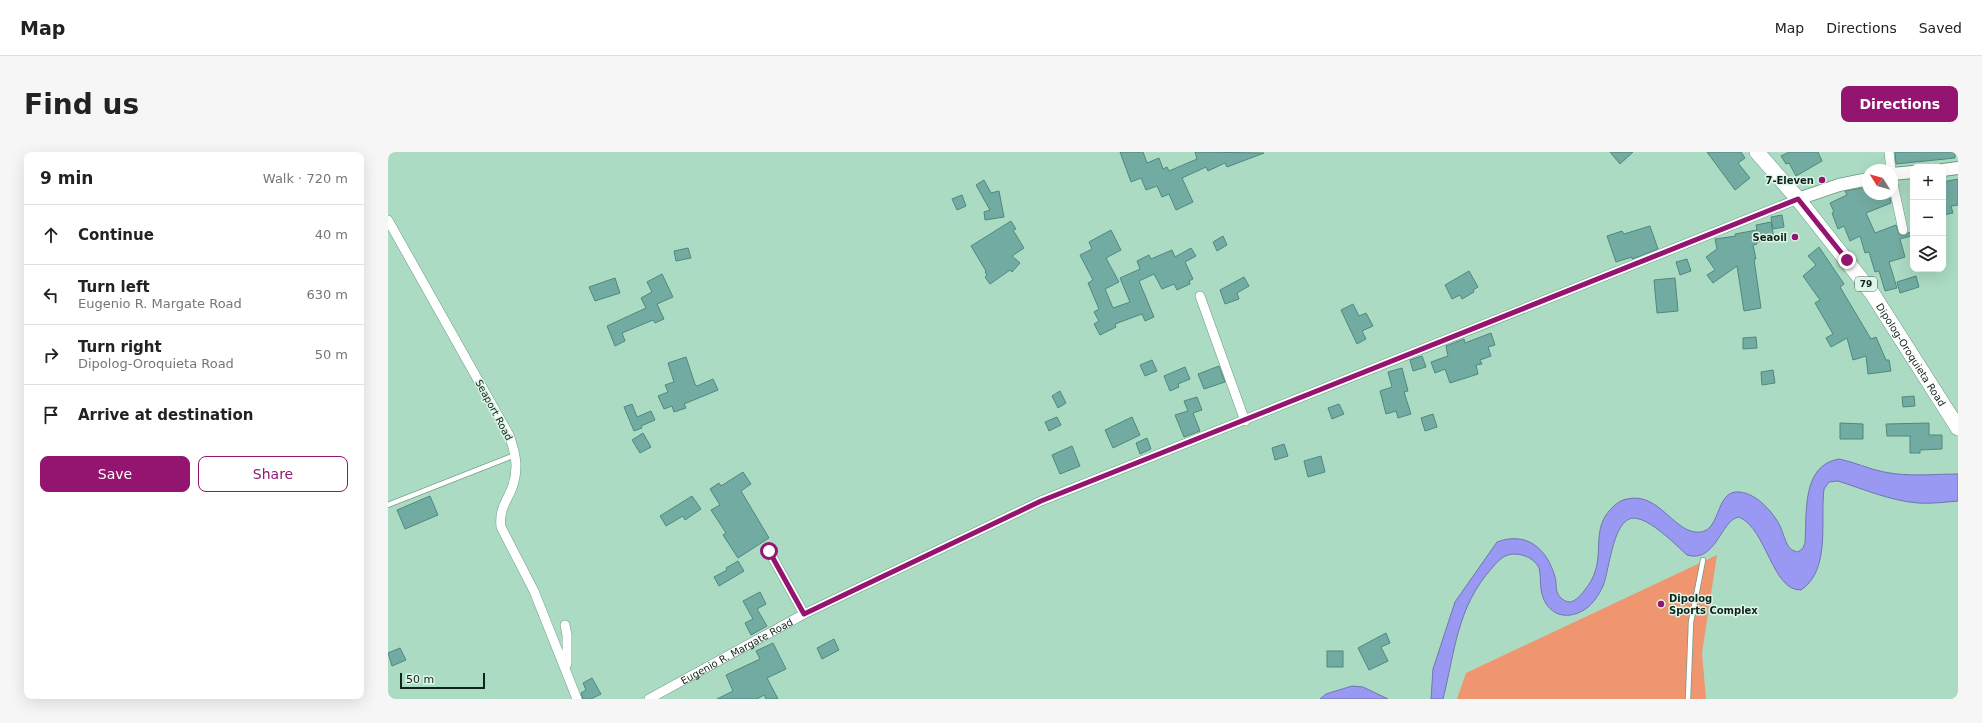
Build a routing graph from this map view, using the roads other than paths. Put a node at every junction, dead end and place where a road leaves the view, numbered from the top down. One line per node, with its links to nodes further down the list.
1 (1757, 152): 9 (main road, Dipolog-Oroquieta Road / 79)
2 (1889, 152): 3 (street)
3 (1890, 164)
4 (1958, 168): 5 (street)
5 (1946, 170)
6 (1910, 172): 7 (street)
7 (1898, 173)
8 (1862, 180): 9 (street, Eugenio R. Margate Road)
9 (1798, 199): 14 (street, Eugenio R. Margate Road); 15 (main road, Dipolog-Oroquieta Road / 79)
10 (1897, 200): 12 (street)
11 (388, 220): 16 (street, Seaport Road)
12 (1903, 230)
13 (1200, 296): 14 (street)
14 (1245, 421): 20 (street, Eugenio R. Margate Road)
15 (1958, 428)
16 (516, 455): 17 (lane); 22 (street, Seaport Road)
17 (388, 505)
18 (769, 551): 20 (street)
19 (1703, 560): 25 (lane)
20 (804, 614): 24 (street, Eugenio R. Margate Road)
21 (565, 625): 22 (street)
22 (569, 678): 23 (street, Seaport Road)
23 (577, 699)
24 (649, 699)
25 (1688, 699)

